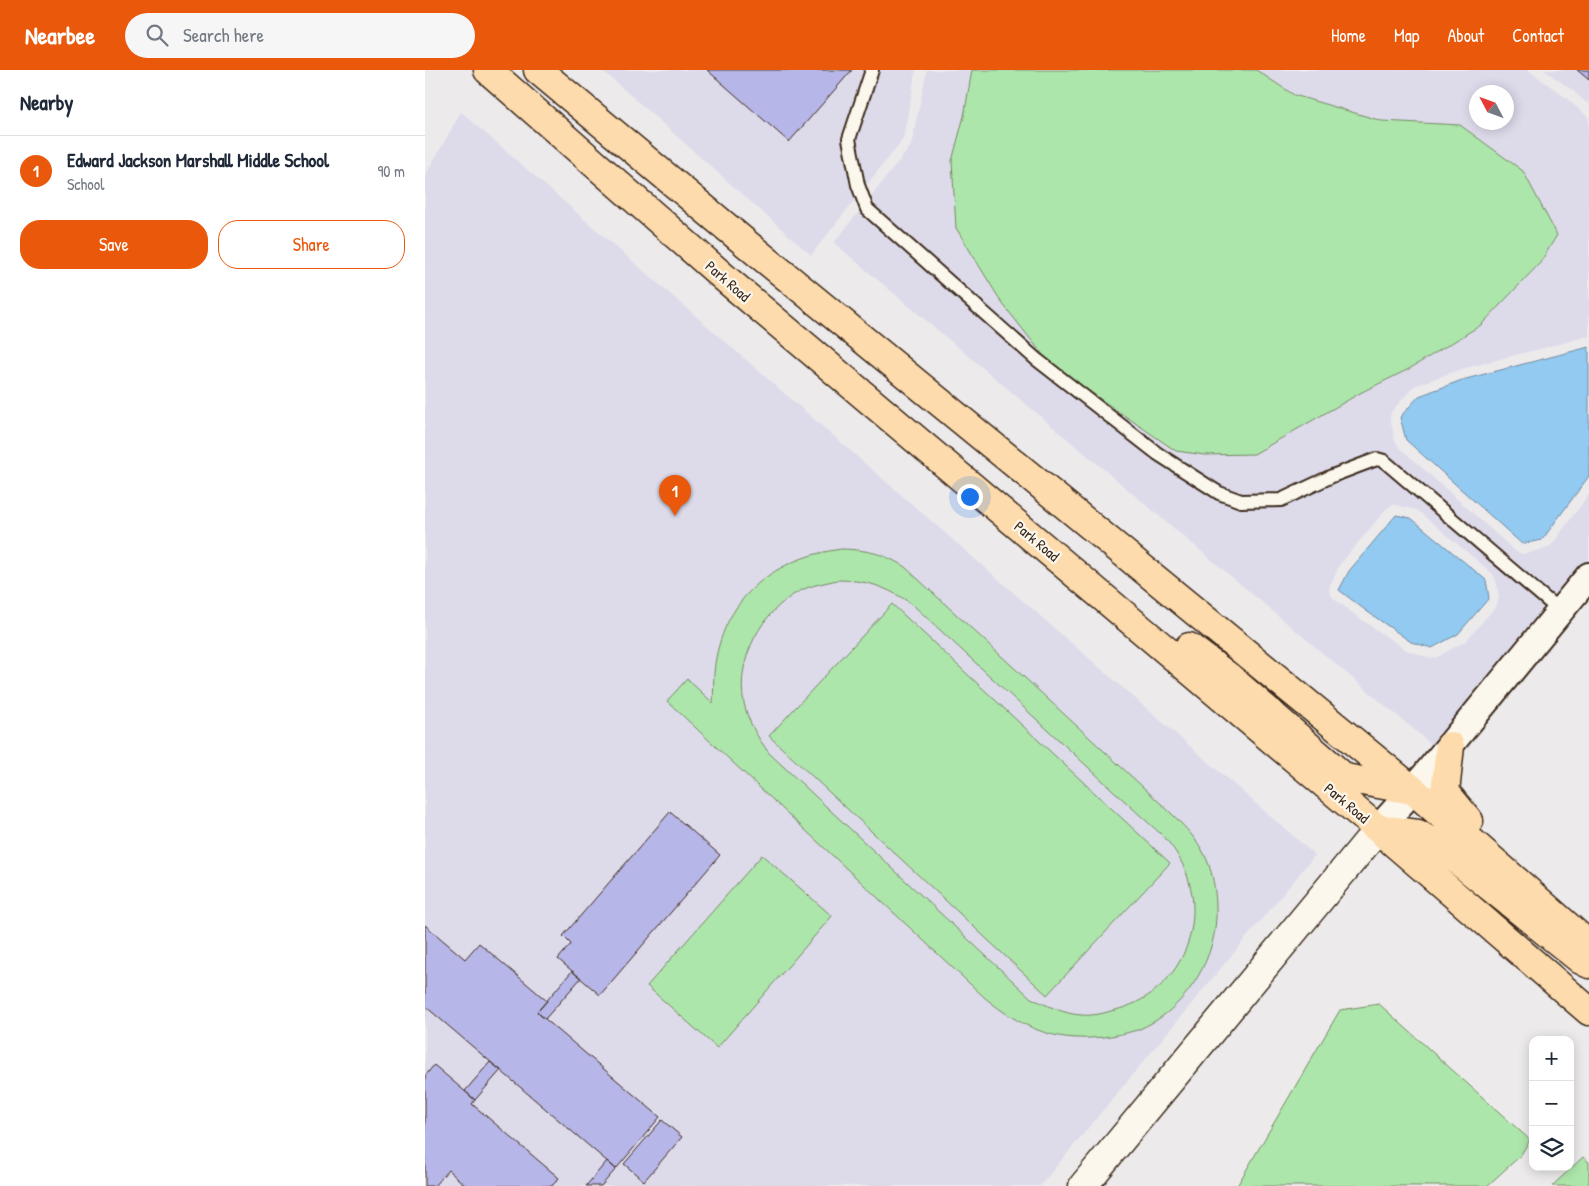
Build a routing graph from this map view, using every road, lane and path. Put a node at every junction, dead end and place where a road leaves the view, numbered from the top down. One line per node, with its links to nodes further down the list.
1 (488, 70): 5 (main road, Park Road)
2 (538, 70): 8 (main road)
3 (872, 70): 6 (lane)
4 (1589, 576): 6 (street)
5 (1111, 604): 8 (main road); 9 (main road, Park Road)
6 (1560, 611): 7 (street)
7 (1450, 746): 8 (street); 10 (main road)
8 (1413, 790): 9 (street); 11 (main road)
9 (1378, 829): 12 (main road); 13 (main road, Park Road); 14 (street)
10 (1589, 929)
11 (1589, 945)
12 (1589, 964)
13 (1589, 1011)
14 (1083, 1186)

